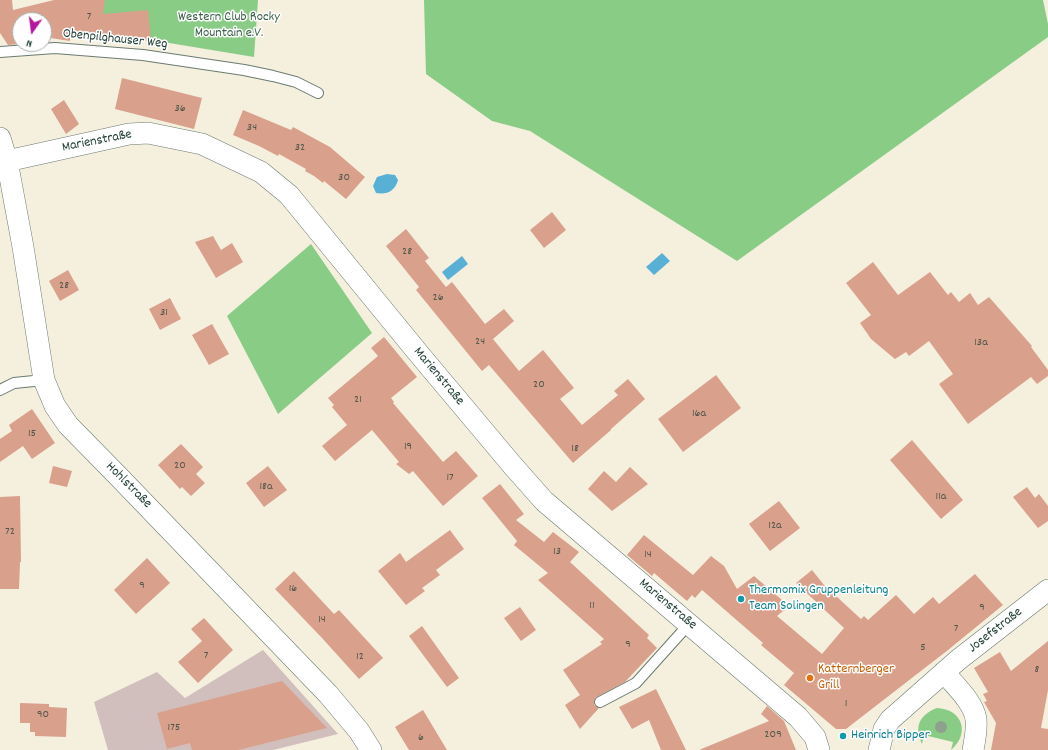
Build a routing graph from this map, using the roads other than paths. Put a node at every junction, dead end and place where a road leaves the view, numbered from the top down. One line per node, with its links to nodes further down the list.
1 (0, 52): 2 (lane, Obenpilghauser Weg)
2 (318, 93)
3 (0, 138): 4 (street, Hohlstraße)
4 (7, 161): 5 (street, Hohlstraße); 8 (street, Marienstraße)
5 (44, 380): 6 (lane); 11 (street, Hohlstraße)
6 (0, 390)
7 (1048, 590): 9 (street, Josefstraße)
8 (688, 624): 10 (lane); 12 (street, Marienstraße)
9 (944, 672): 13 (street, Josefstraße); 14 (street)
10 (600, 702)
11 (370, 750)
12 (819, 750)
13 (879, 750)
14 (973, 750)

